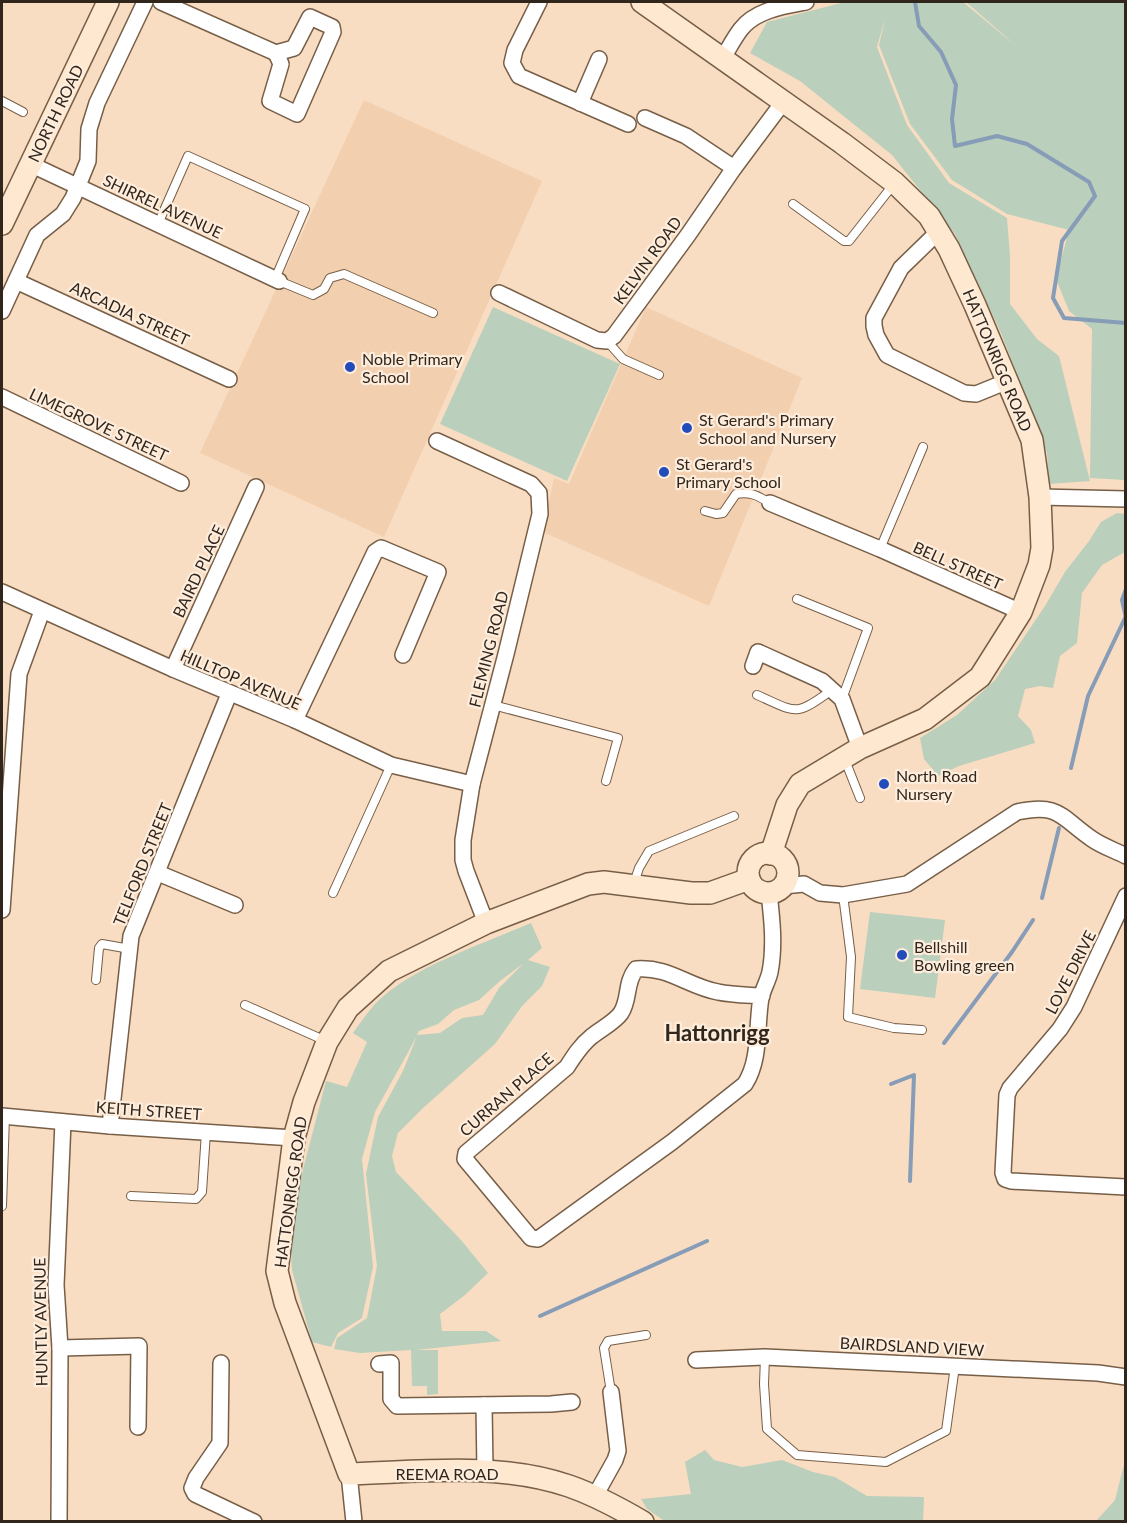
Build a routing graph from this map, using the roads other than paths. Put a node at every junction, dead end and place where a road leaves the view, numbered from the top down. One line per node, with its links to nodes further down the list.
1 (108, 2): 16 (street, NORTH ROAD)
2 (145, 2): 19 (street)
3 (161, 2): 7 (street)
4 (539, 2): 12 (street)
5 (642, 2): 8 (street, HATTONRIGG ROAD)
6 (806, 2): 8 (street)
7 (276, 53): 7 (street)
8 (723, 58): 11 (street, HATTONRIGG ROAD)
9 (599, 59): 12 (street)
10 (2, 101): 13 (lane)
11 (784, 101): 17 (street, KELVIN ROAD); 18 (street, HATTONRIGG ROAD)
12 (580, 103): 15 (street)
13 (24, 112)
14 (645, 118): 17 (street)
15 (628, 124)
16 (30, 164): 19 (street, SHIRREL AVENUE); 21 (street, NORTH ROAD)
17 (734, 168): 29 (street, KELVIN ROAD)
18 (895, 183): 20 (lane); 23 (street, HATTONRIGG ROAD)
19 (78, 185): 22 (street, SHIRREL AVENUE); 25 (street)
20 (793, 204)
21 (2, 224)
22 (158, 224): 24 (street, SHIRREL AVENUE); 24 (lane)
23 (939, 231): 32 (street, HATTONRIGG ROAD); 32 (street)
24 (277, 280): 28 (lane)
25 (16, 281): 27 (street); 31 (street, ARCADIA STREET)
26 (498, 292): 29 (street)
27 (2, 311)
28 (433, 313)
29 (606, 341): 30 (lane)
30 (659, 375)
31 (229, 379)
32 (1008, 381): 38 (street, HATTONRIGG ROAD)
33 (2, 397): 36 (street, LIMEGROVE STREET)
34 (437, 441): 53 (street, FLEMING ROAD)
35 (923, 447): 42 (lane)
36 (181, 483)
37 (256, 487): 49 (street, BAIRD PLACE)
38 (1040, 497): 39 (street); 46 (street, HATTONRIGG ROAD)
39 (1125, 499)
40 (770, 503): 41 (lane); 42 (street, BELL STREET)
41 (705, 511)
42 (880, 549): 46 (street, BELL STREET)
43 (2, 592): 45 (street, HILLTOP AVENUE)
44 (797, 599): 52 (lane)
45 (42, 611): 49 (street, HILLTOP AVENUE); 71 (street)
46 (1021, 612): 55 (street, HATTONRIGG ROAD)
47 (403, 655): 54 (street)
48 (753, 666): 52 (street)
49 (173, 669): 50 (street, HILLTOP AVENUE)
50 (229, 694): 54 (street, HILLTOP AVENUE); 63 (street, TELFORD STREET)
51 (757, 694): 52 (lane)
52 (837, 695): 55 (street)
53 (493, 705): 57 (lane); 58 (street, FLEMING ROAD)
54 (295, 720): 56 (street, HILLTOP AVENUE)
55 (852, 753): 59 (lane); 61 (street, HATTONRIGG ROAD)
56 (391, 765): 58 (street, HILLTOP AVENUE); 67 (lane)
57 (606, 781)
58 (472, 784): 72 (street, FLEMING ROAD)
59 (860, 798)
60 (734, 816): 65 (lane)
61 (771, 854): 64 (street); 66 (street)
62 (1125, 856): 68 (street)
63 (158, 873): 70 (street); 73 (street, TELFORD STREET)
64 (749, 879): 65 (street, HATTONRIGG ROAD); 66 (street)
65 (634, 884): 72 (street, HATTONRIGG ROAD)
66 (776, 890): 68 (street); 75 (street, CURRAN PLACE)
67 (333, 893)
68 (843, 895): 77 (lane)
69 (1125, 896): 84 (street, LOVE DRIVE)
70 (235, 905)
71 (2, 910)
72 (486, 923): 78 (street, HATTONRIGG ROAD)
73 (130, 950): 74 (lane); 81 (street, TELFORD STREET)
74 (96, 980)
75 (762, 996): 75 (street, CURRAN PLACE)
76 (245, 1005): 78 (lane)
77 (922, 1030)
78 (327, 1042): 83 (street, HATTONRIGG ROAD)
79 (3, 1116): 80 (street, KEITH STREET); 86 (lane)
80 (63, 1122): 81 (street, KEITH STREET); 88 (street, HUNTLY AVENUE)
81 (110, 1126): 82 (street, KEITH STREET)
82 (206, 1132): 83 (street, KEITH STREET); 85 (lane)
83 (294, 1138): 100 (street, HATTONRIGG ROAD)
84 (1125, 1187)
85 (131, 1196)
86 (2, 1206)
87 (646, 1335): 95 (lane)
88 (60, 1348): 98 (street); 102 (street, HUNTLY AVENUE)
89 (765, 1357): 90 (street, BAIRDSLAND VIEW); 93 (street, BAIRDSLAND VIEW); 93 (lane)
90 (696, 1360)
91 (221, 1363): 103 (street)
92 (379, 1364): 97 (street)
93 (955, 1365): 94 (street, BAIRDSLAND VIEW)
94 (1125, 1377)
95 (611, 1392): 101 (street)
96 (572, 1402): 97 (street)
97 (484, 1405): 99 (street)
98 (138, 1427)
99 (485, 1471): 100 (street, REEMA ROAD); 101 (street, REEMA ROAD)
100 (349, 1474): 104 (street, HATTONRIGG ROAD)
101 (595, 1496): 105 (street, REEMA ROAD)
102 (58, 1521)
103 (254, 1521)
104 (354, 1521)
105 (643, 1521)

